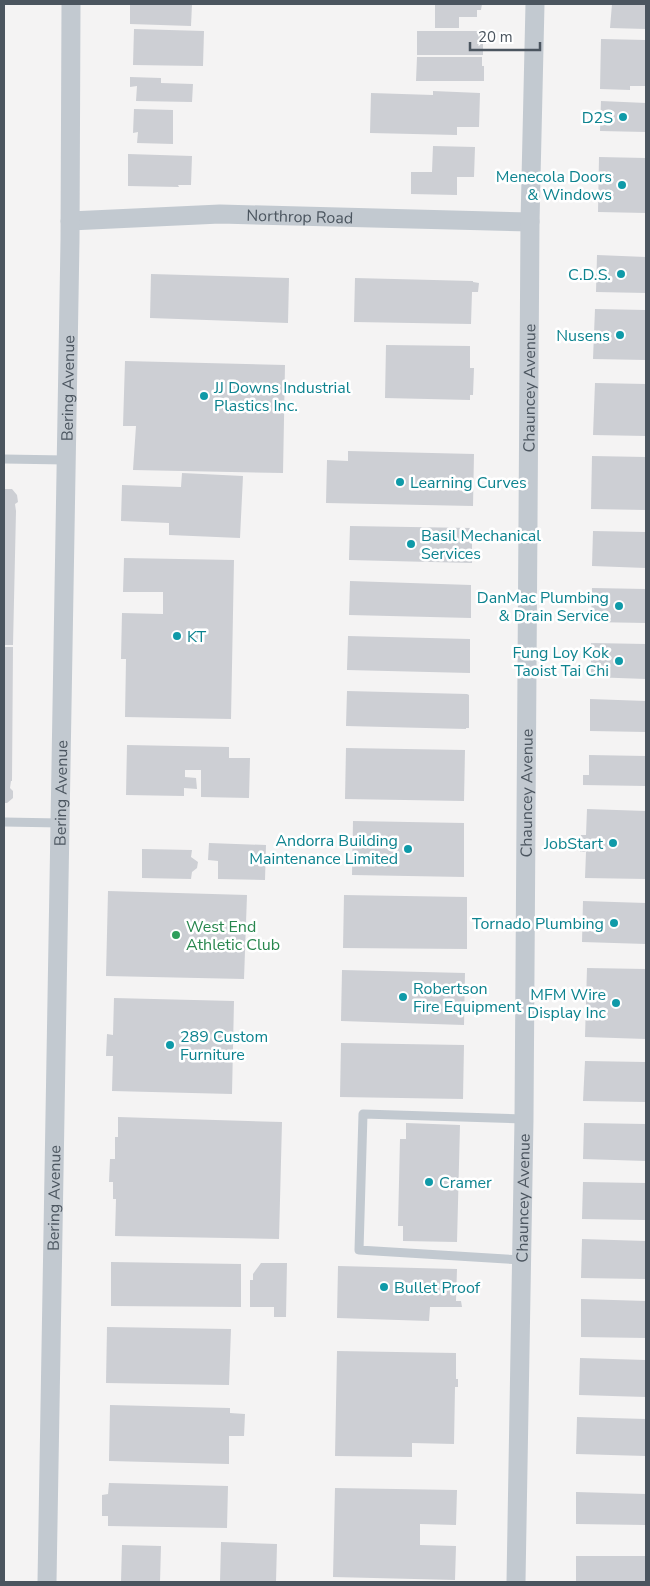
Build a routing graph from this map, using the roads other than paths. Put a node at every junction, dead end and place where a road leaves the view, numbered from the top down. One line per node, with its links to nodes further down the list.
1 (71, 4): 3 (street, Bering Avenue)
2 (535, 4): 4 (street, Chauncey Avenue)
3 (70, 222): 4 (street, Northrop Road); 6 (street, Bering Avenue)
4 (530, 222): 9 (street, Chauncey Avenue)
5 (4, 459): 6 (lane)
6 (66, 460): 8 (street, Bering Avenue)
7 (4, 822): 8 (lane)
8 (60, 823): 11 (street, Bering Avenue)
9 (524, 1119): 10 (street, Chauncey Avenue); 10 (lane)
10 (522, 1260): 12 (street, Chauncey Avenue)
11 (47, 1582)
12 (516, 1582)

